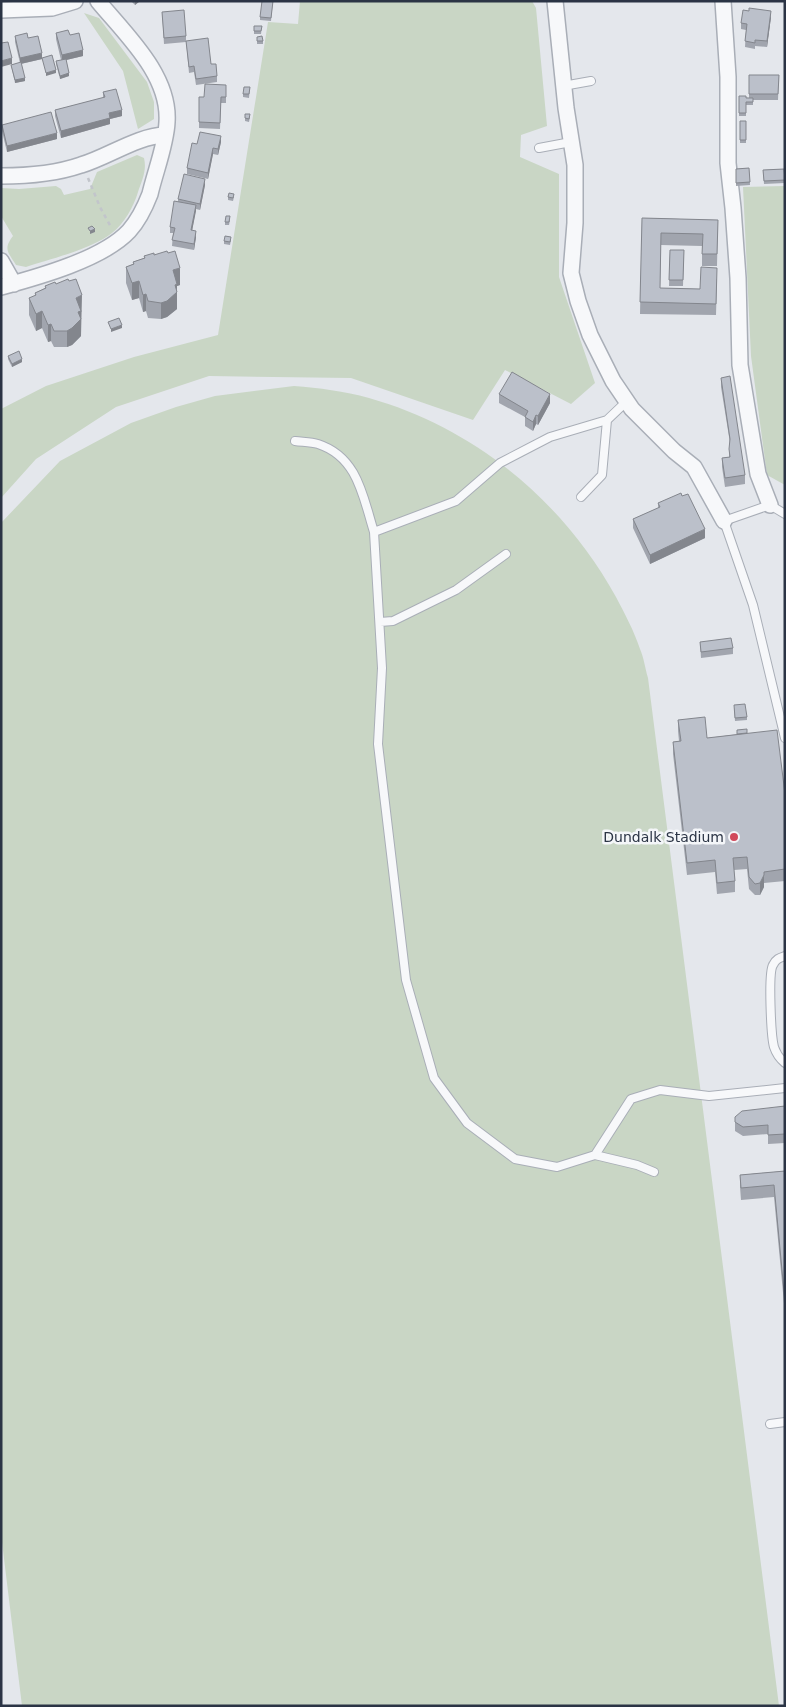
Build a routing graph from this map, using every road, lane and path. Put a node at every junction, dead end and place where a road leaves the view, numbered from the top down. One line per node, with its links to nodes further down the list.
1 (75, 1): 5 (street)
2 (98, 1): 8 (street)
3 (723, 1): 20 (street)
4 (554, 2): 7 (street)
5 (1, 10)
6 (591, 81): 7 (lane)
7 (563, 86): 9 (street)
8 (165, 136): 11 (street); 13 (street)
9 (571, 142): 10 (lane); 16 (street)
10 (539, 148)
11 (82, 165): 12 (street); 13 (path)
12 (1, 176)
13 (119, 240): 15 (street)
14 (1, 261): 15 (street)
15 (7, 285)
16 (627, 402): 17 (lane); 22 (street)
17 (607, 420): 19 (lane); 23 (lane)
18 (295, 441): 23 (lane)
19 (581, 497)
20 (770, 505): 21 (lane); 22 (lane)
21 (785, 514)
22 (724, 521): 26 (lane)
23 (374, 532): 25 (lane)
24 (506, 554): 25 (lane)
25 (380, 622): 30 (lane)
26 (785, 738)
27 (785, 956): 28 (lane)
28 (785, 1063)
29 (785, 1088): 30 (lane)
30 (595, 1155): 31 (lane)
31 (654, 1172)
32 (785, 1422): 33 (lane)
33 (770, 1424)

